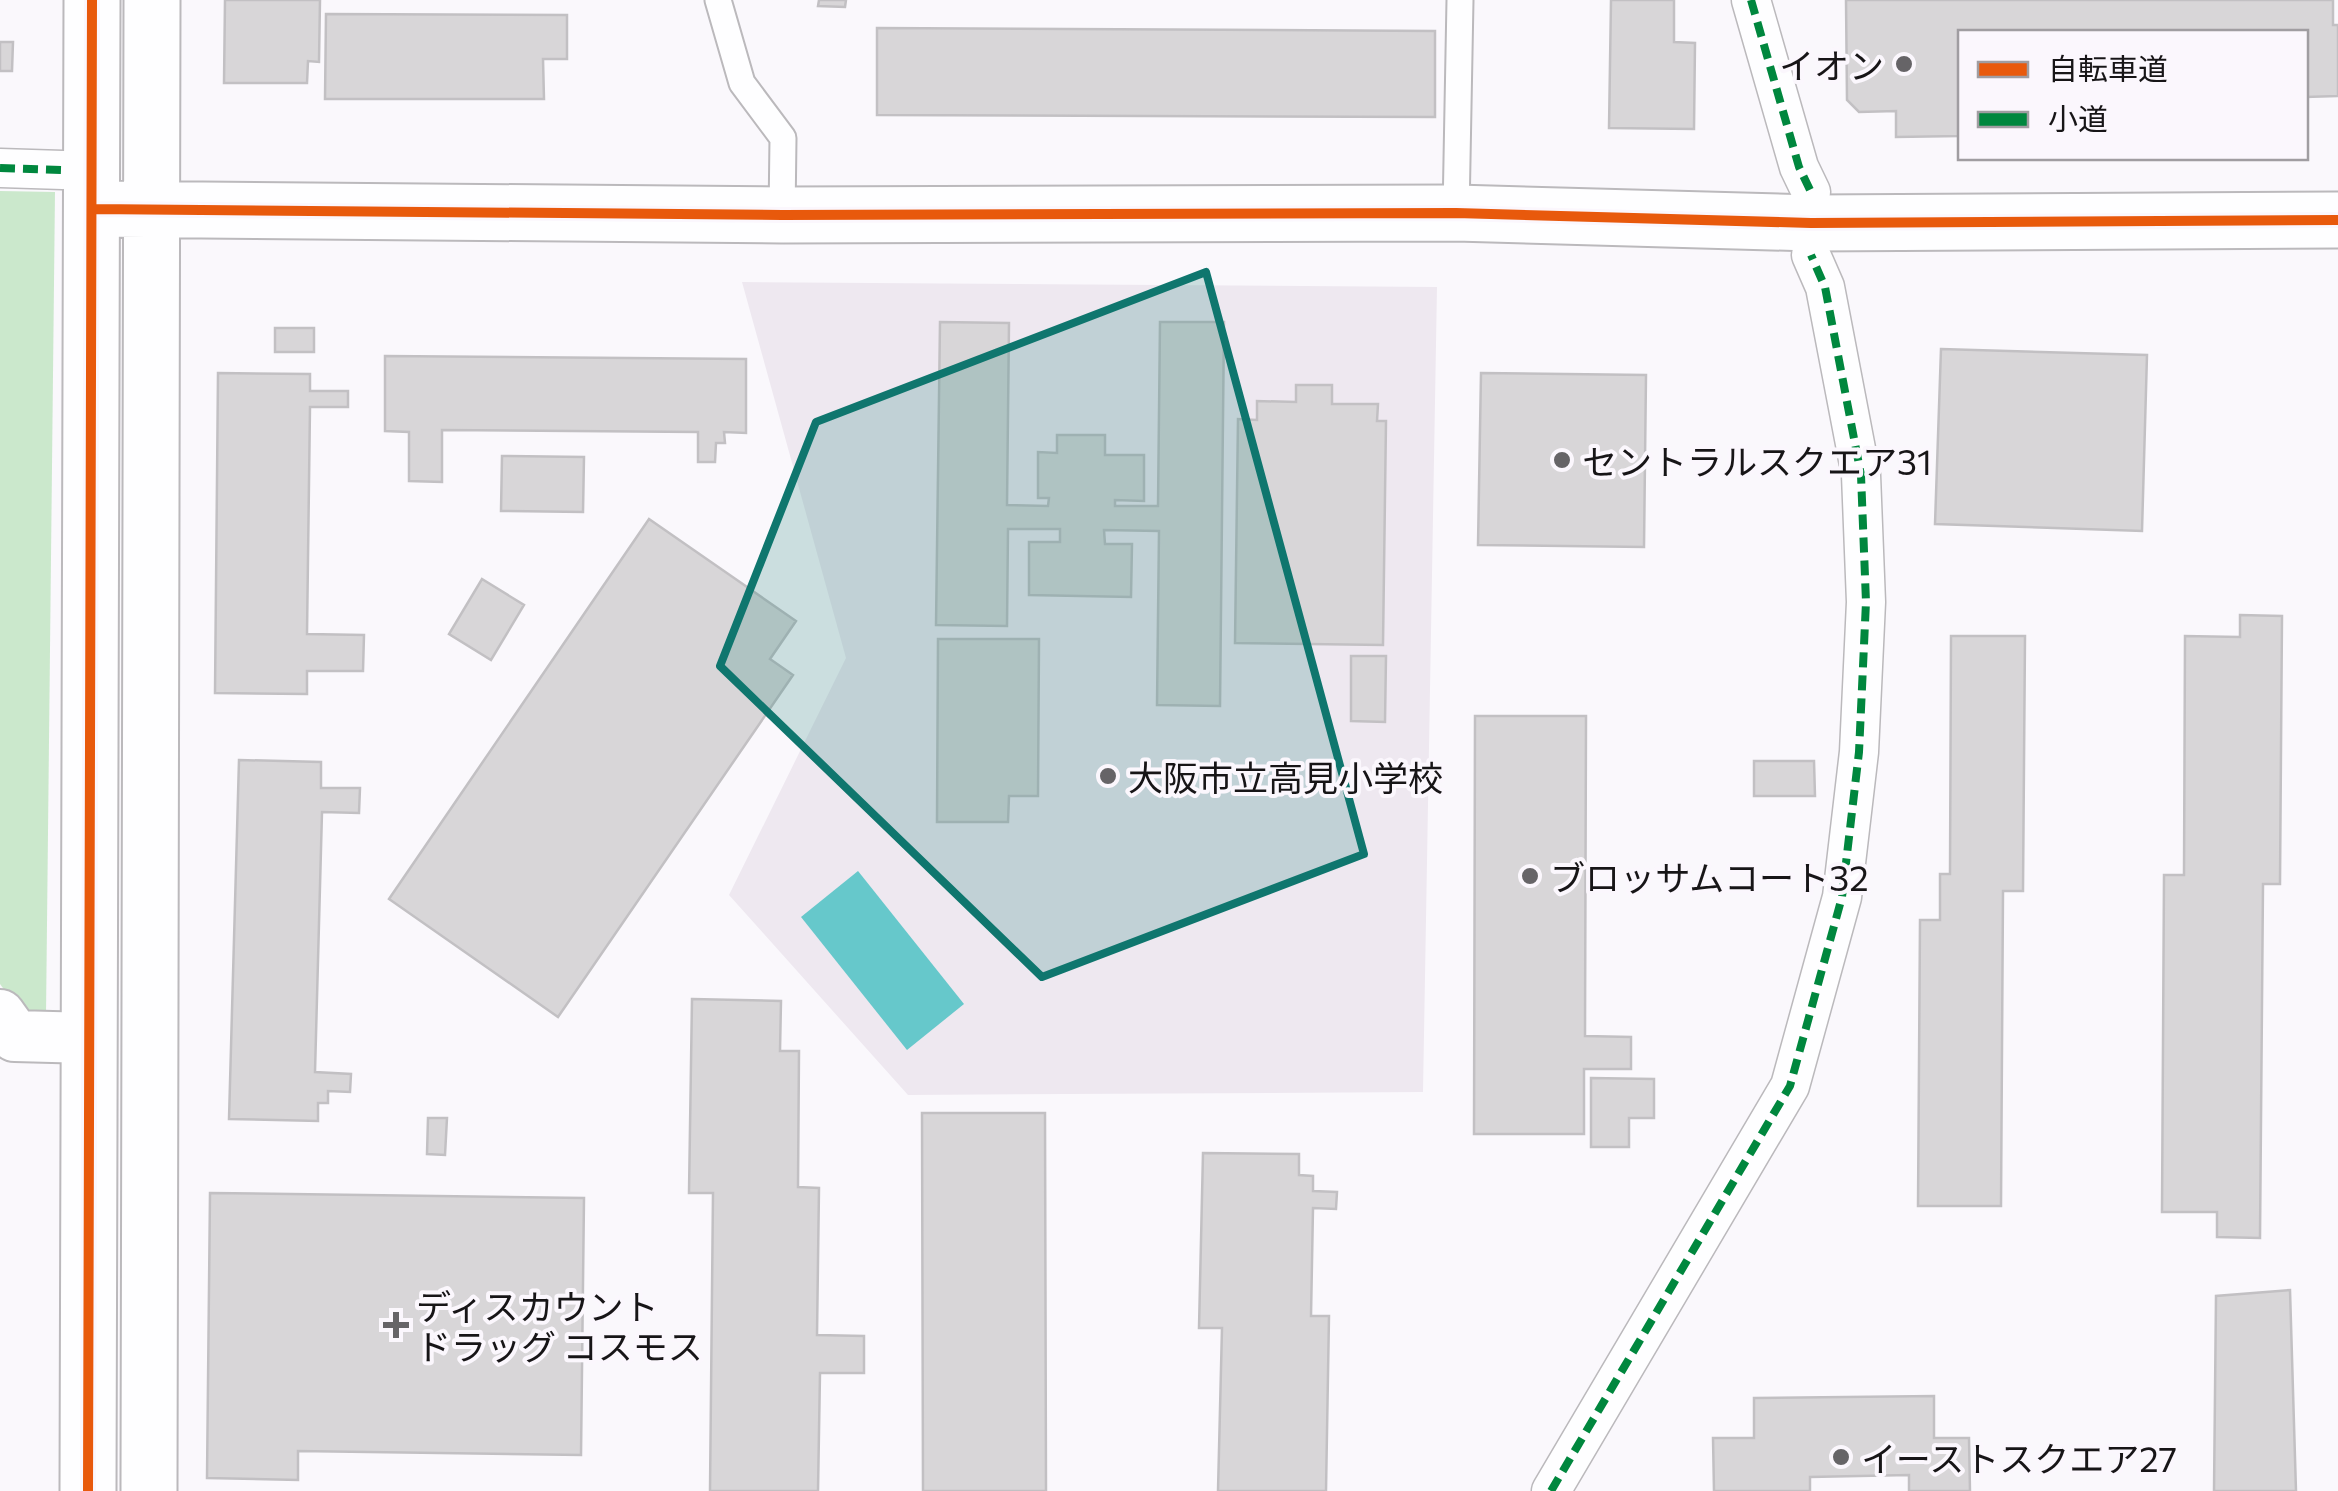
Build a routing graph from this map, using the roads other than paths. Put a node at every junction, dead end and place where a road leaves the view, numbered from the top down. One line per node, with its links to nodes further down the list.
1 (92, 0): 7 (street)
2 (152, 0): 9 (street)
3 (718, 0): 11 (lane)
4 (1460, 0): 10 (lane)
5 (1751, 0): 8 (street)
6 (0, 168): 7 (street)
7 (77, 189): 9 (street); 15 (street)
8 (1811, 192)
9 (153, 211): 11 (street); 17 (street)
10 (1456, 213): 11 (street); 12 (street)
11 (782, 215)
12 (2338, 220)
13 (1811, 255): 18 (street)
14 (0, 1015): 15 (street)
15 (90, 1038): 16 (street)
16 (88, 1491)
17 (148, 1491)
18 (1551, 1491)

